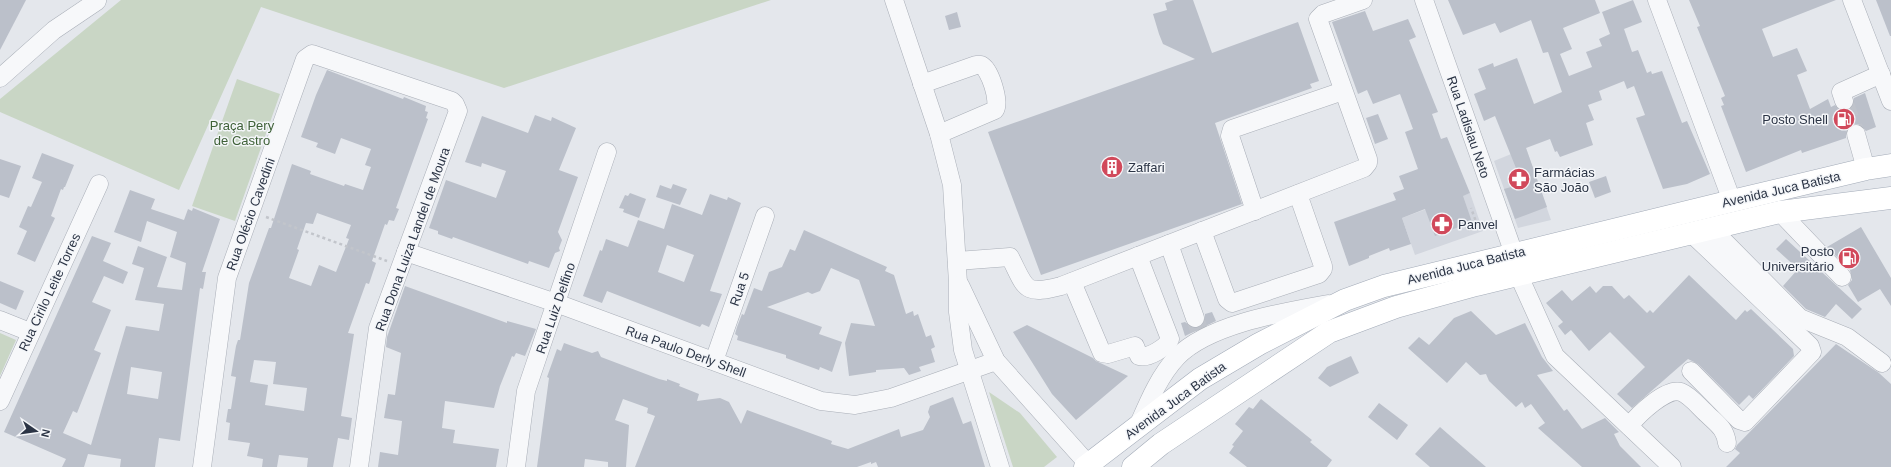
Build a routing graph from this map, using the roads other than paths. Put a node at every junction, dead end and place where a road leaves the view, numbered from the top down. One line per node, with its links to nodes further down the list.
1 (894, 0): 9 (street)
2 (1363, 0): 10 (street)
3 (1424, 0): 29 (street, Rua Ladislau Neto)
4 (1657, 0): 22 (street)
5 (1852, 0): 7 (street)
6 (97, 1): 8 (street)
7 (1881, 74): 11 (street); 12 (street)
8 (0, 78)
9 (922, 84): 14 (street); 14 (street)
10 (1343, 91): 20 (street); 23 (street)
11 (1844, 101)
12 (1891, 101)
13 (457, 107): 31 (street, Rua Dona Luiza Landel de Moura); 52 (street, Rua Olécio Cavedini)
14 (939, 134): 32 (street)
15 (1856, 134): 18 (street)
16 (607, 152): 38 (street, Rua Luiz Delfino)
17 (1891, 165): 18 (main road, Avenida Juca Batista)
18 (1866, 169): 22 (main road, Avenida Juca Batista)
19 (99, 184): 41 (street, Rua Cirilo Leite Torres)
20 (1298, 194): 23 (street); 26 (street)
21 (1891, 198): 24 (main road, Avenida Juca Batista)
22 (1732, 201): 29 (main road, Avenida Juca Batista)
23 (1255, 211): 26 (street)
24 (1780, 212): 27 (main road, Avenida Juca Batista); 34 (street)
25 (765, 216): 42 (street, Rua 5)
26 (1202, 231): 28 (street)
27 (1701, 231): 33 (main road, Avenida Juca Batista); 44 (street); 46 (street)
28 (1169, 244): 30 (street); 40 (street)
29 (1514, 254): 37 (main road, Avenida Juca Batista)
30 (1138, 256): 35 (street); 35 (street)
31 (404, 259): 38 (street, Rua Paulo Derly Shell); 53 (street, Rua Dona Luiza Landel de Moura)
32 (957, 261): 35 (street); 36 (street)
33 (1519, 276): 49 (street); 56 (main road, Avenida Juca Batista)
34 (1842, 277)
35 (1072, 282)
36 (958, 283): 43 (street); 45 (street)
37 (1345, 300): 40 (street); 48 (main road, Avenida Juca Batista)
38 (556, 304): 42 (street, Rua Paulo Derly Shell); 54 (street, Rua Luiz Delfino)
39 (0, 320): 41 (street)
40 (1199, 329): 48 (street)
41 (30, 332): 47 (street, Rua Cirilo Leite Torres)
42 (714, 361): 45 (street, Rua Paulo Derly Shell)
43 (996, 361): 45 (street, Rua Paulo Derly Shell); 51 (street)
44 (1882, 363)
45 (969, 371): 55 (street)
46 (1691, 371)
47 (0, 401)
48 (1138, 426): 51 (main road, Avenida Juca Batista)
49 (1629, 426): 50 (street); 57 (street)
50 (1727, 443)
51 (1086, 466)
52 (202, 467)
53 (359, 467)
54 (516, 467)
55 (1000, 467)
56 (1134, 467)
57 (1672, 467)

